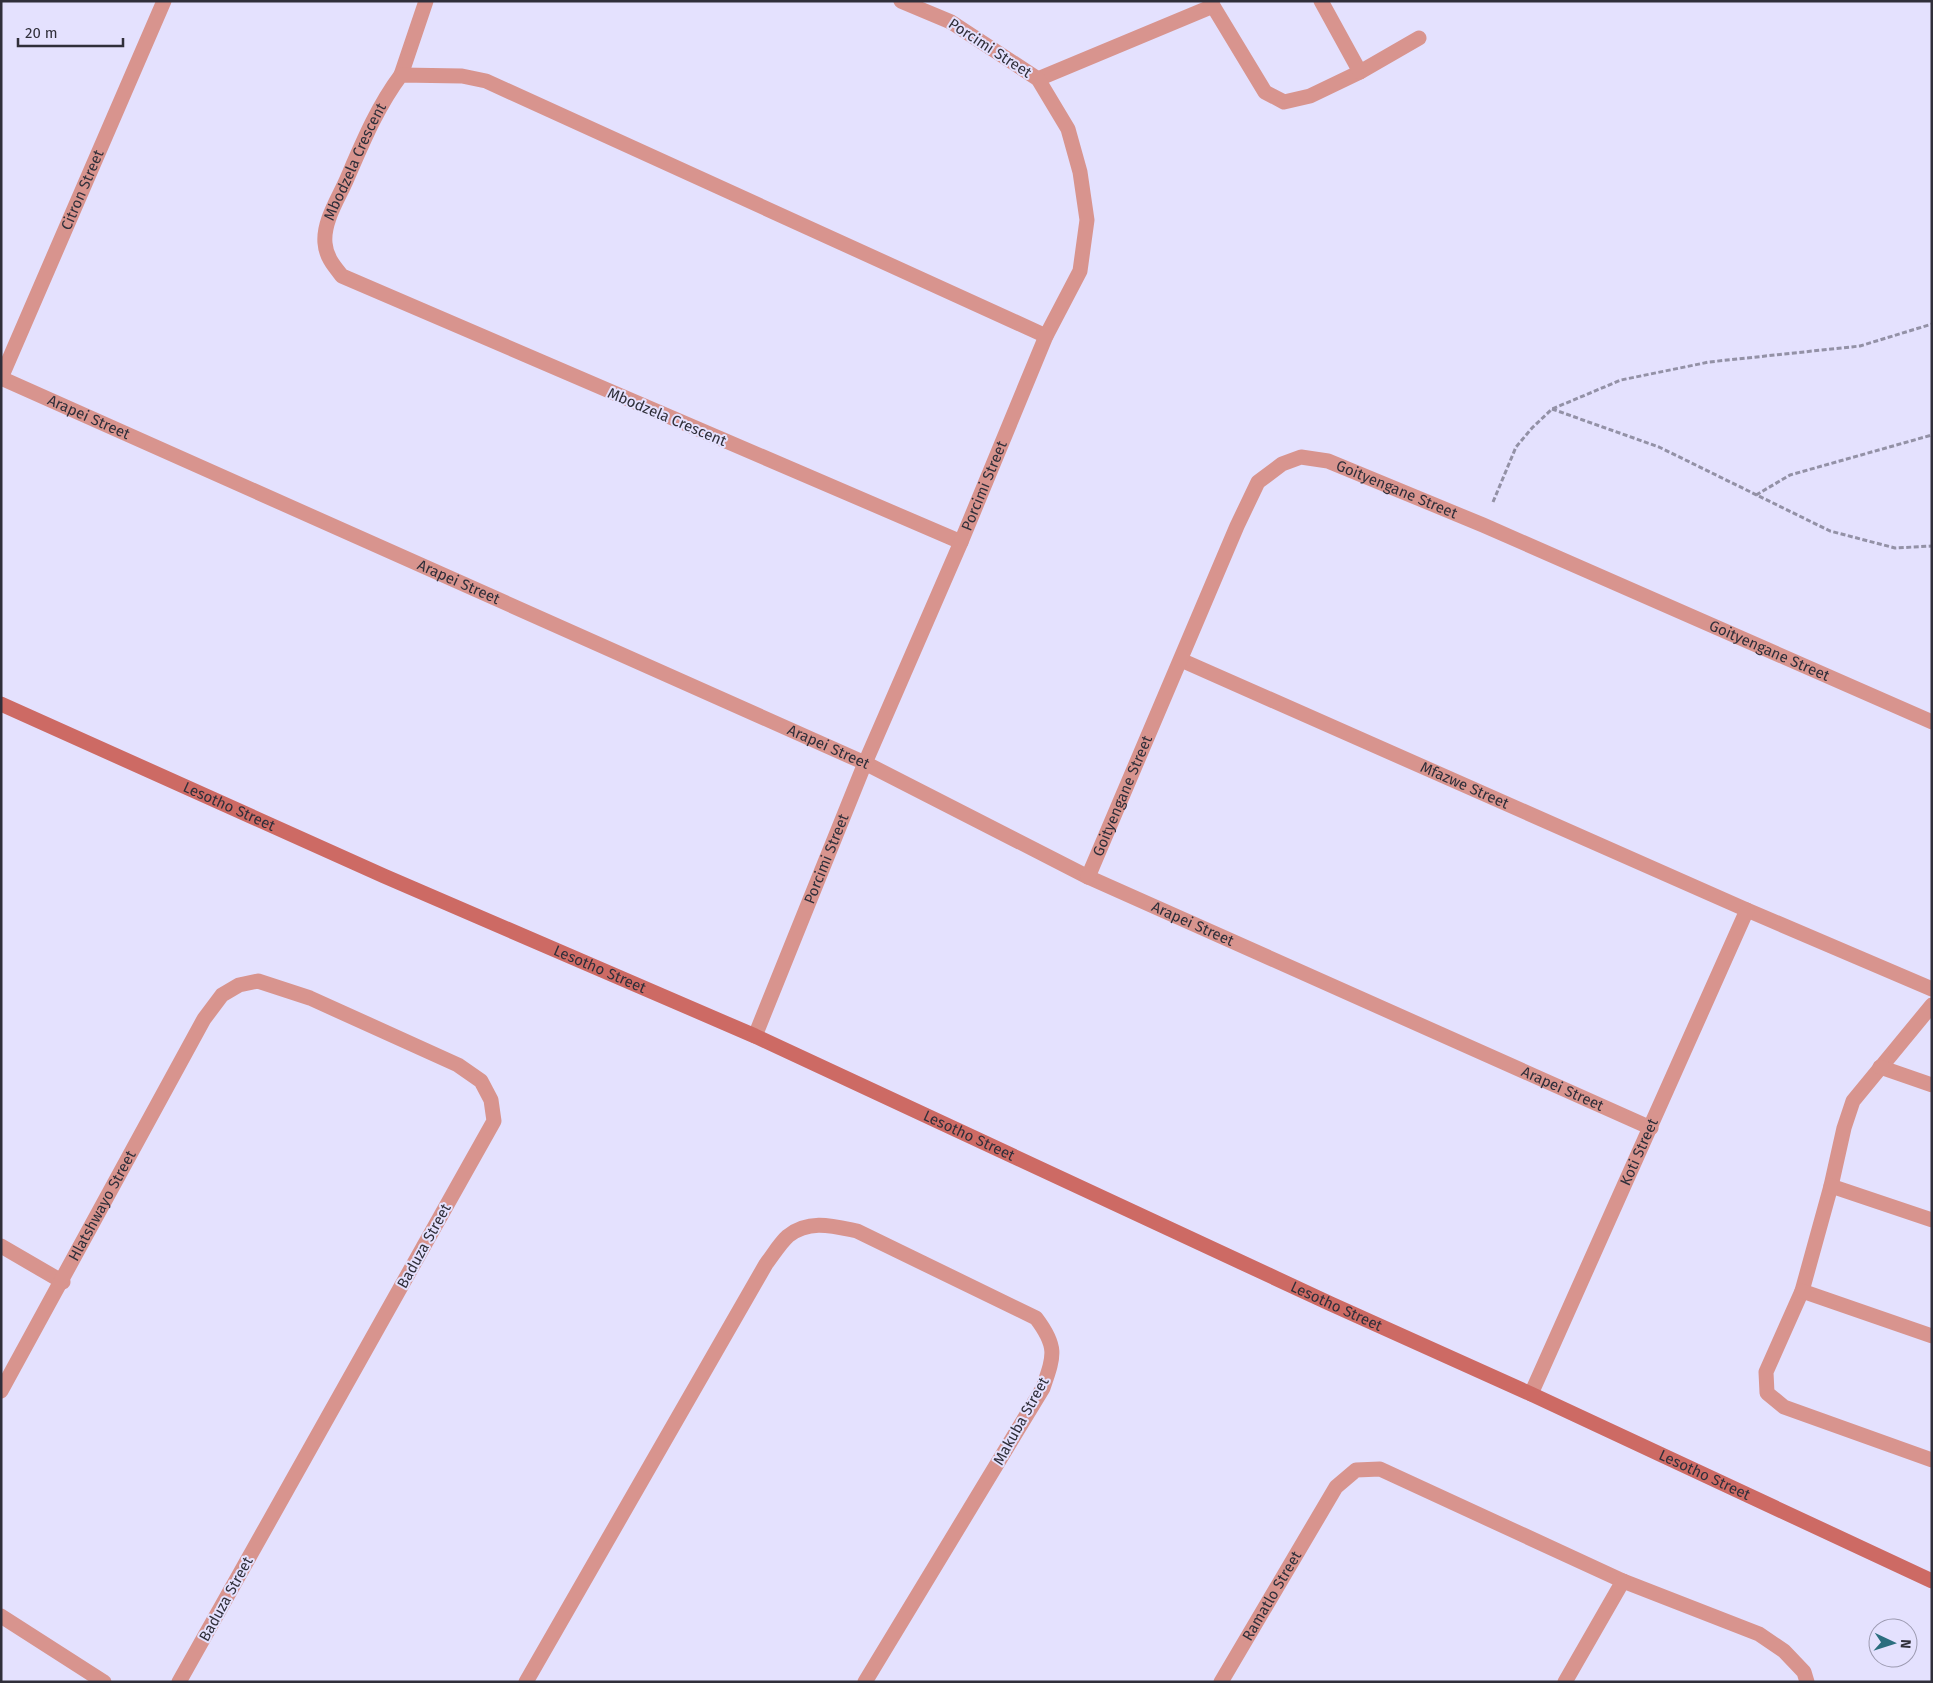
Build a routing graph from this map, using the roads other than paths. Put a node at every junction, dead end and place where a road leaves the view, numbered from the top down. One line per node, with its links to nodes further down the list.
1 (164, 1): 11 (street, Citron Street)
2 (426, 1): 8 (street, Mbodzela Crescent)
3 (901, 1): 9 (street, Porcimi Street)
4 (1321, 1): 7 (street)
5 (1211, 4): 7 (street); 9 (street)
6 (1420, 38): 7 (street)
7 (1360, 72)
8 (401, 75): 10 (street); 12 (street, Mbodzela Crescent)
9 (1038, 79): 10 (street, Porcimi Street)
10 (1046, 336): 12 (street, Porcimi Street)
11 (1, 378): 16 (street, Arapei Street)
12 (961, 542): 16 (street, Porcimi Street)
13 (1181, 660): 15 (street, Goityengane Street); 17 (street, Goityengane Street); 18 (street, Mfazwe Street)
14 (1, 704): 22 (street, Lesotho Street)
15 (1932, 722)
16 (865, 763): 17 (street, Arapei Street); 22 (street, Porcimi Street)
17 (1088, 877): 25 (street, Arapei Street)
18 (1747, 910): 19 (street); 25 (street, Koti Street)
19 (1932, 989)
20 (1932, 1005): 23 (street)
21 (204, 1019): 29 (street, Hlatshwayo Street); 39 (street, Baduza Street)
22 (755, 1036): 33 (street, Lesotho Street)
23 (1880, 1067): 24 (street); 26 (street)
24 (1932, 1085)
25 (1651, 1128): 33 (street, Koti Street)
26 (1831, 1186): 27 (street); 30 (street)
27 (1932, 1220)
28 (1, 1246): 29 (street)
29 (63, 1282): 32 (street, Hlatshwayo Street)
30 (1802, 1291): 31 (street); 34 (street)
31 (1932, 1336)
32 (1, 1392)
33 (1531, 1394): 36 (street, Lesotho Street)
34 (1932, 1460)
35 (1623, 1581): 42 (street, Ramatlo Street); 43 (street); 44 (street, Ramatlo Street)
36 (1932, 1581)
37 (1, 1616): 38 (street)
38 (104, 1682)
39 (179, 1682)
40 (526, 1682): 41 (street, Makuba Street)
41 (865, 1682)
42 (1221, 1682)
43 (1565, 1682)
44 (1806, 1682)

